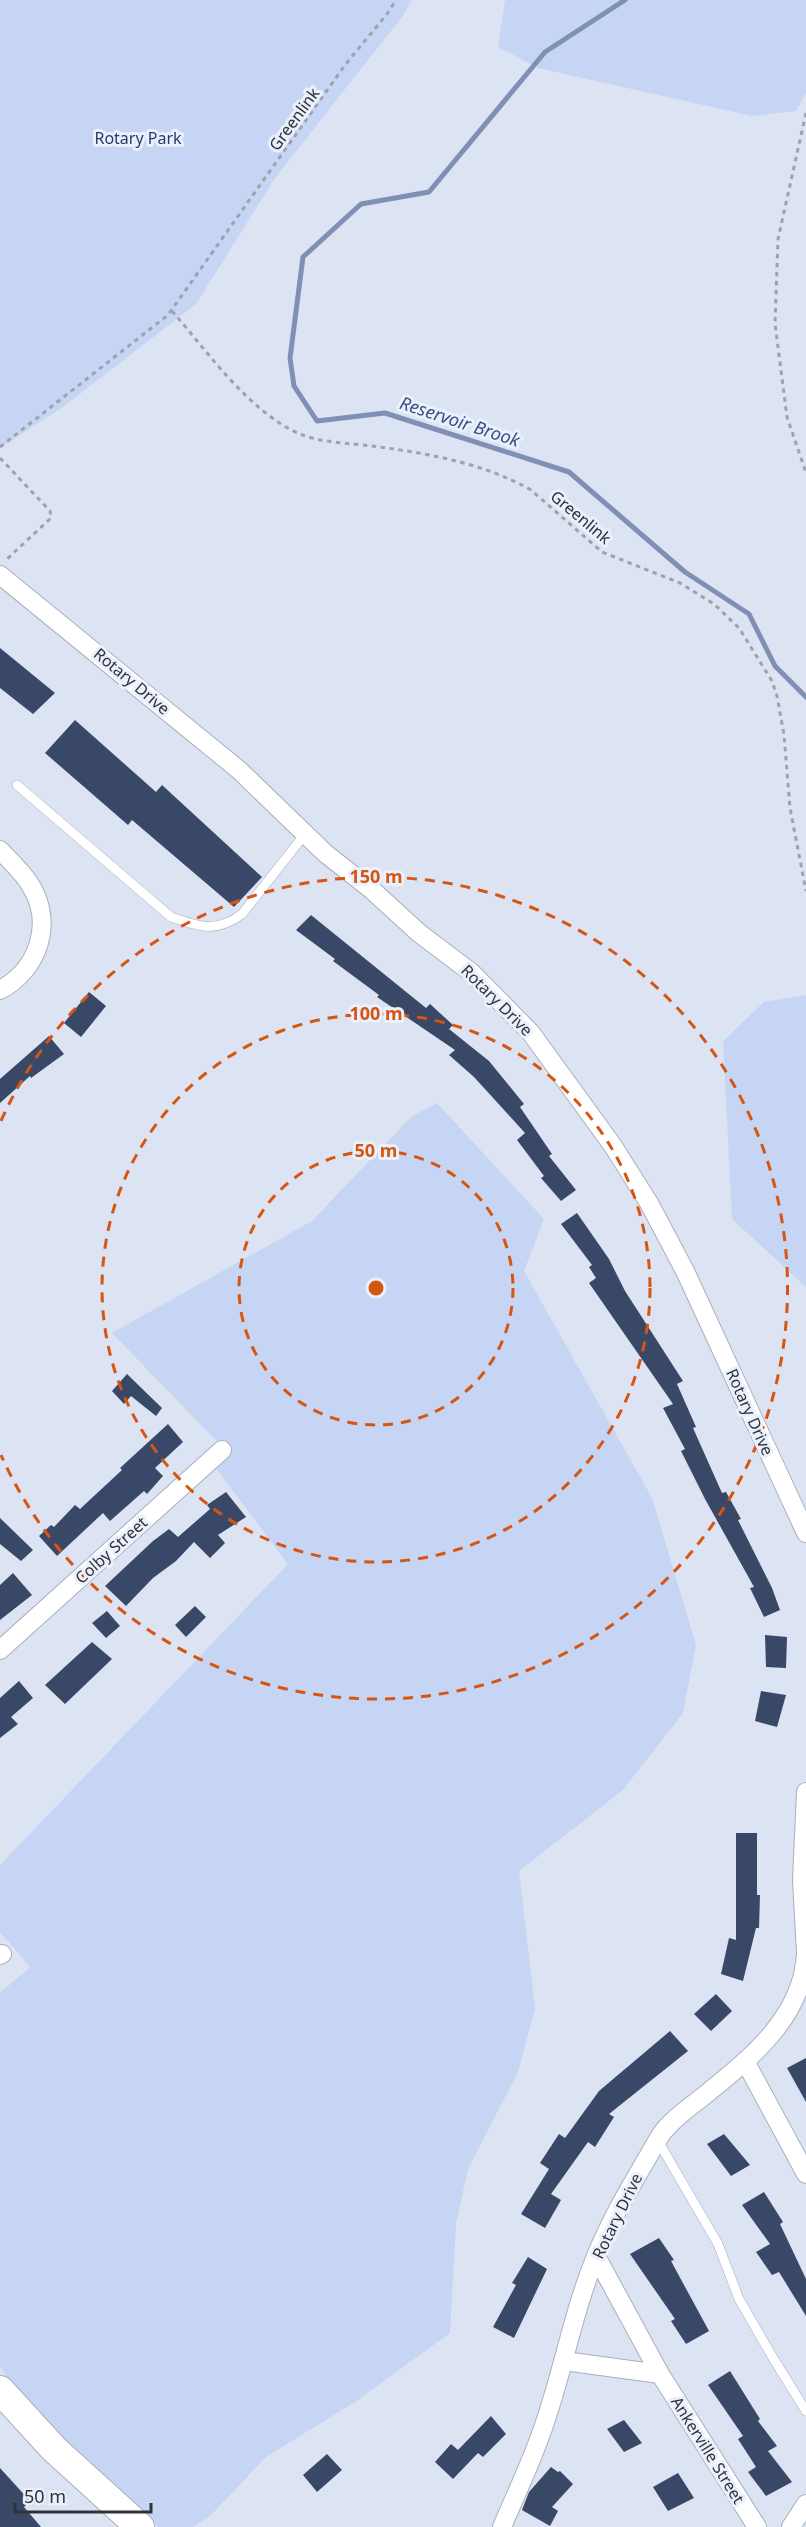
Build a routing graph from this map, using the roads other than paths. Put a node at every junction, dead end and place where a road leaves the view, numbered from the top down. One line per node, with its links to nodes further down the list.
1 (0, 575): 3 (street, Rotary Drive)
2 (17, 785): 3 (lane)
3 (305, 834): 7 (street, Rotary Drive)
4 (0, 850): 5 (street)
5 (0, 990)
6 (222, 1450): 8 (street, Colby Street)
7 (806, 1533)
8 (0, 1650)
9 (806, 1792): 10 (street, Rotary Drive)
10 (806, 1953): 11 (street, Rotary Drive)
11 (745, 2061): 12 (street, Rotary Drive); 13 (street)
12 (658, 2141): 14 (street, Rotary Drive); 18 (lane)
13 (806, 2174)
14 (596, 2256): 15 (street, Rotary Drive); 16 (street, Ankerville Street)
15 (564, 2361): 16 (street); 21 (street, Rotary Drive)
16 (660, 2374): 22 (street, Ankerville Street)
17 (3, 2401): 20 (main road)
18 (806, 2411)
19 (806, 2504): 23 (street)
20 (140, 2527)
21 (502, 2527)
22 (757, 2527)
23 (791, 2527)

